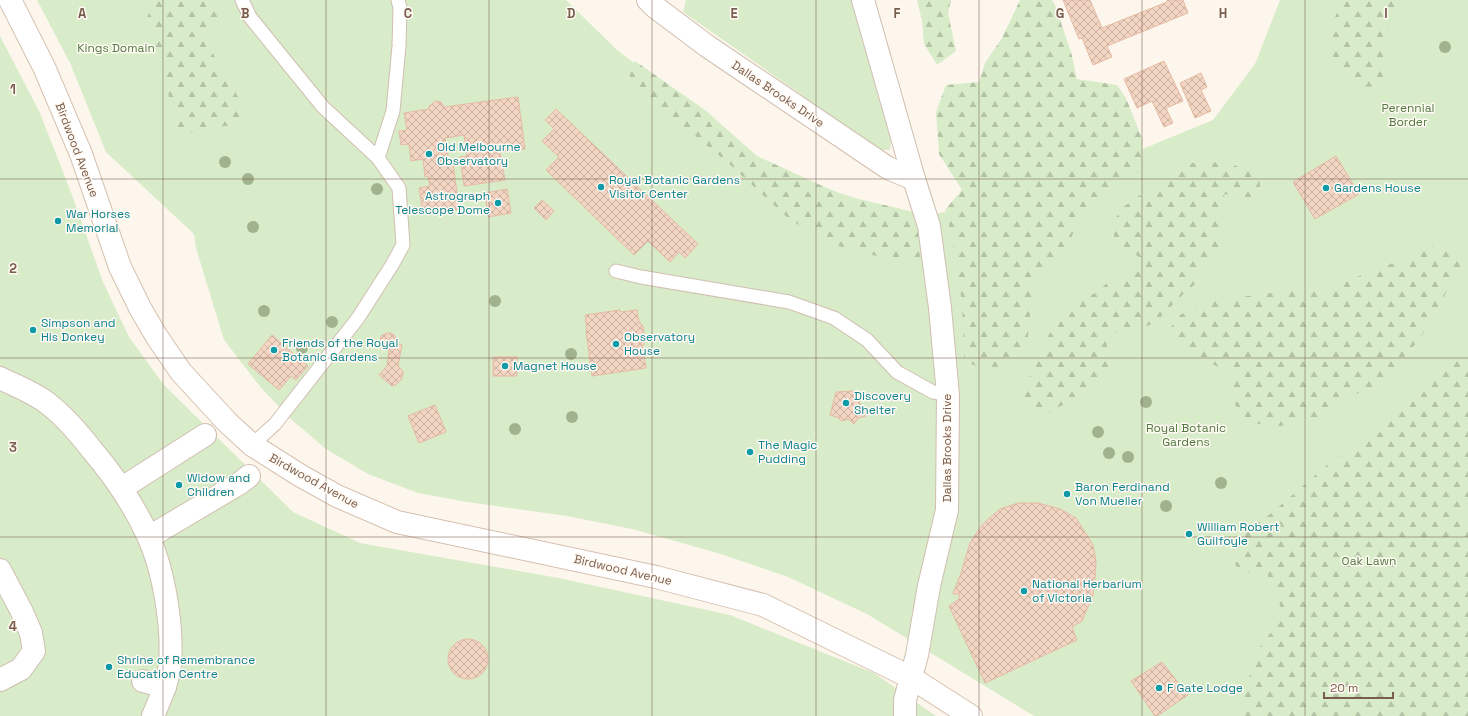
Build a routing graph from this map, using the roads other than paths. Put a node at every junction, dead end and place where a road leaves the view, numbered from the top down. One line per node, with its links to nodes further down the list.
1 (10, 0): 12 (street, Birdwood Avenue)
2 (242, 0): 6 (lane)
3 (398, 0): 6 (lane)
4 (648, 0): 7 (street, Dallas Brooks Drive)
5 (862, 0): 7 (street, Dallas Brooks Drive)
6 (378, 158): 12 (lane)
7 (914, 179): 10 (street, Dallas Brooks Drive)
8 (616, 271): 10 (lane)
9 (0, 378): 14 (street)
10 (948, 395): 17 (street, Dallas Brooks Drive)
11 (205, 435): 14 (street)
12 (252, 445): 17 (street, Birdwood Avenue)
13 (249, 476): 15 (street)
14 (122, 488): 15 (street)
15 (149, 537): 20 (street)
16 (0, 570): 18 (street)
17 (910, 677): 22 (street, Dallas Brooks Drive); 23 (street, Birdwood Avenue)
18 (0, 680)
19 (143, 681): 20 (street)
20 (165, 687): 21 (street)
21 (153, 716)
22 (905, 716)
23 (971, 716)

